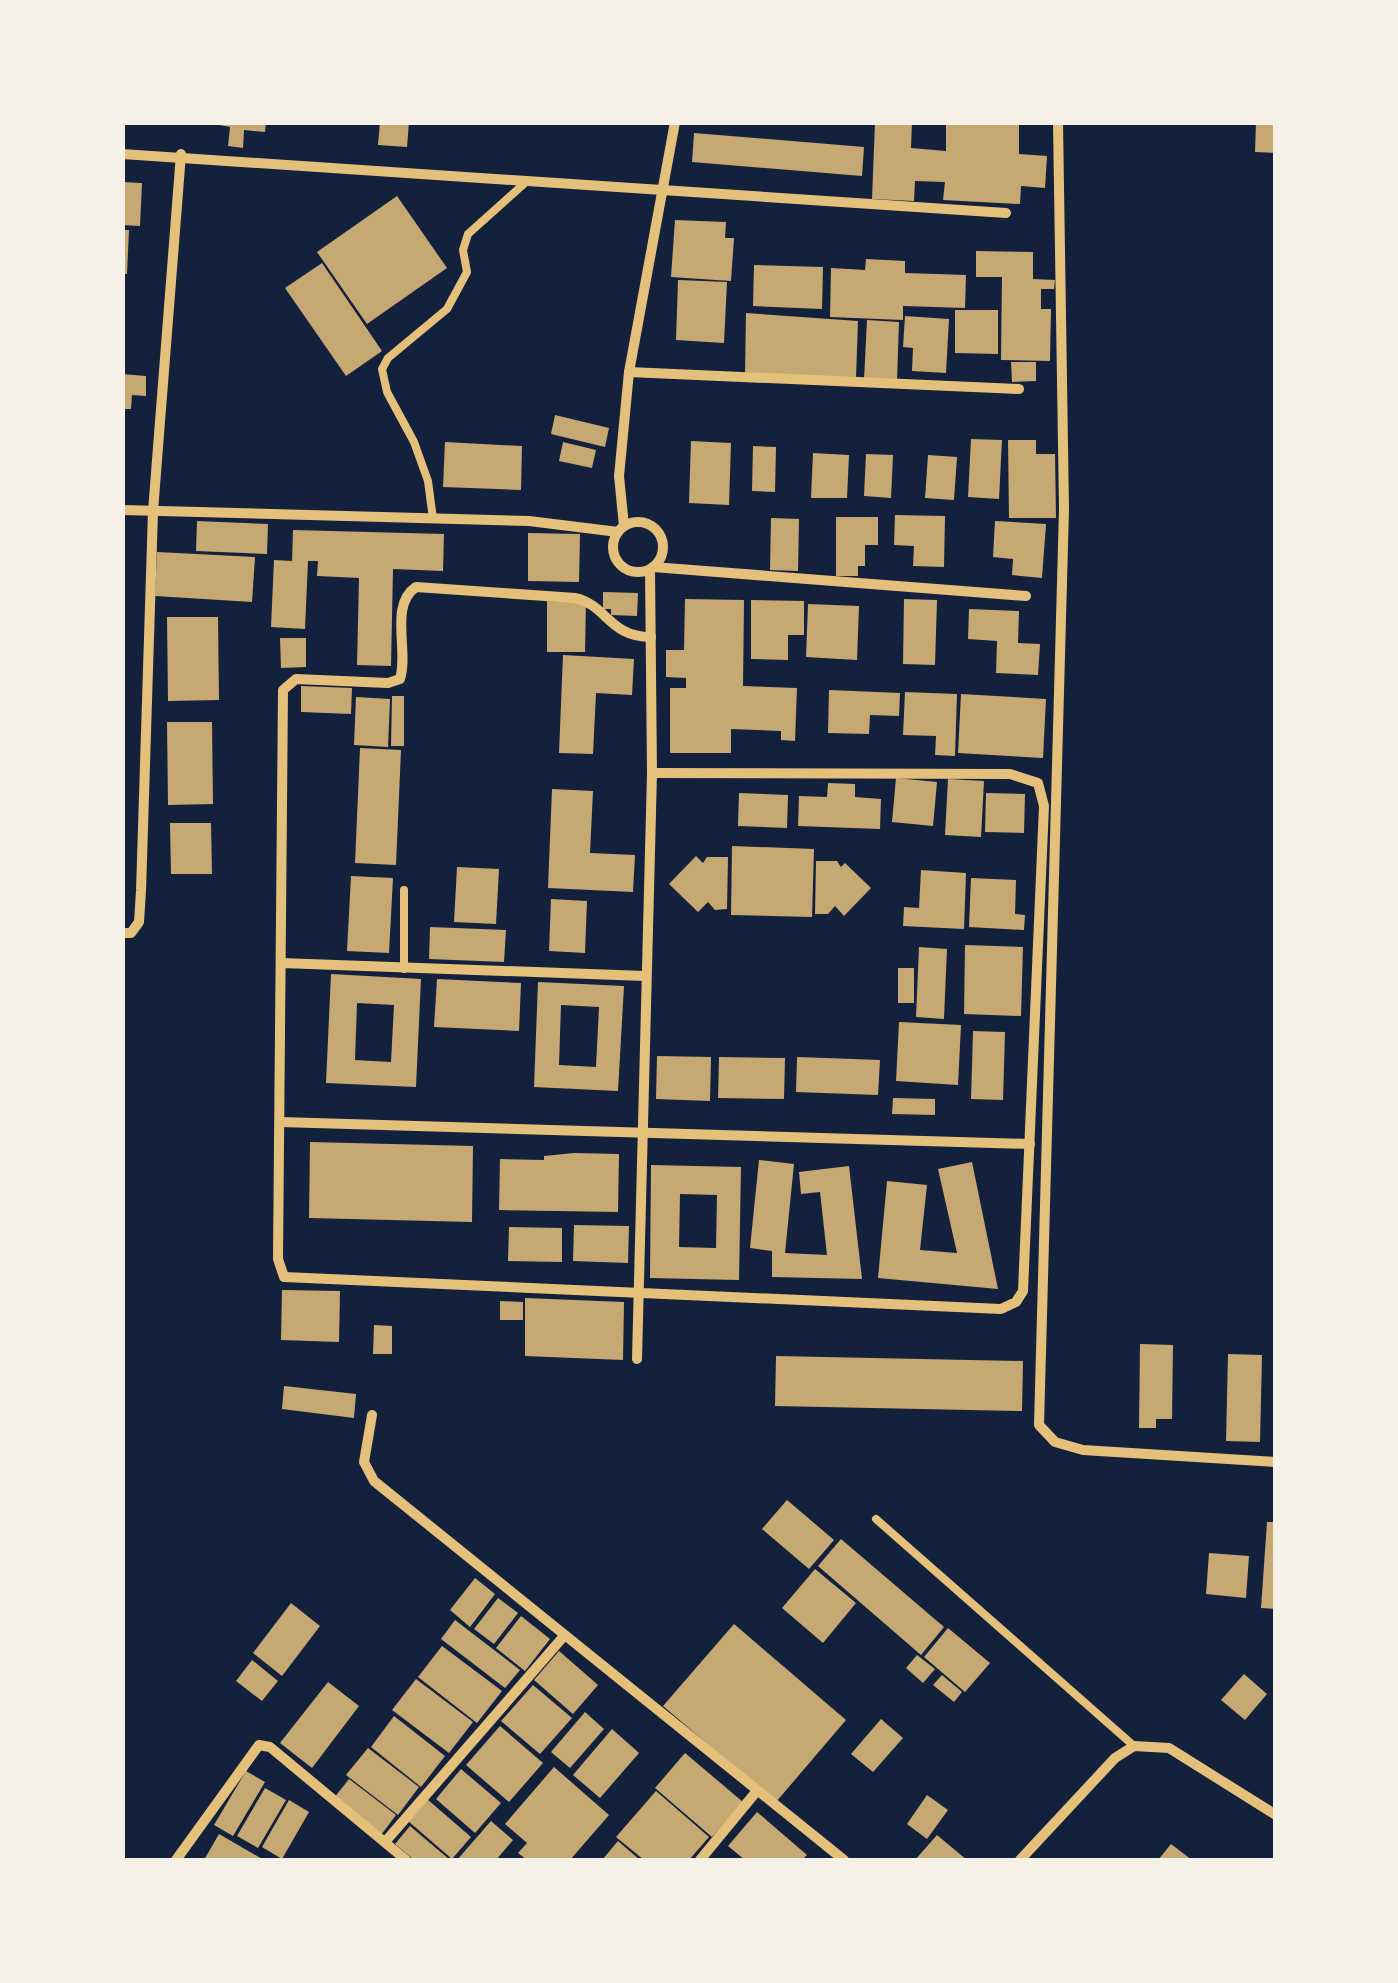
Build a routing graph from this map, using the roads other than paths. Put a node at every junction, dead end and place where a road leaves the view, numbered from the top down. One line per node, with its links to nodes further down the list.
1 (675, 122): 6 (street)
2 (1058, 122): 29 (street)
3 (122, 154): 4 (street)
4 (181, 154): 5 (street); 11 (street)
5 (526, 182): 6 (street); 12 (lane)
6 (664, 192): 7 (street); 8 (street)
7 (1006, 213)
8 (629, 372): 9 (street); 13 (street)
9 (1019, 388)
10 (122, 510): 11 (street)
11 (152, 511): 12 (street); 19 (street)
12 (433, 519): 13 (street)
13 (621, 529): 14 (street); 14 (street)
14 (652, 568): 15 (street); 16 (street)
15 (1026, 596)
16 (652, 637): 17 (street); 20 (street)
17 (652, 773): 22 (street); 25 (street)
18 (404, 890): 21 (lane)
19 (122, 933)
20 (281, 963): 21 (street); 23 (street)
21 (404, 969): 22 (street)
22 (645, 976): 24 (street)
23 (280, 1122): 24 (street); 26 (street)
24 (644, 1129): 25 (street); 26 (street)
25 (1030, 1144): 26 (street)
26 (638, 1294): 27 (street)
27 (637, 1360)
28 (372, 1415): 31 (street)
29 (1276, 1462)
30 (876, 1519): 32 (lane)
31 (564, 1636): 33 (street); 35 (street)
32 (1134, 1746): 34 (street); 40 (street)
33 (756, 1792): 38 (street); 39 (street)
34 (1276, 1814)
35 (385, 1842): 36 (street); 37 (street)
36 (176, 1860)
37 (406, 1860)
38 (700, 1860)
39 (844, 1860)
40 (1020, 1860)

